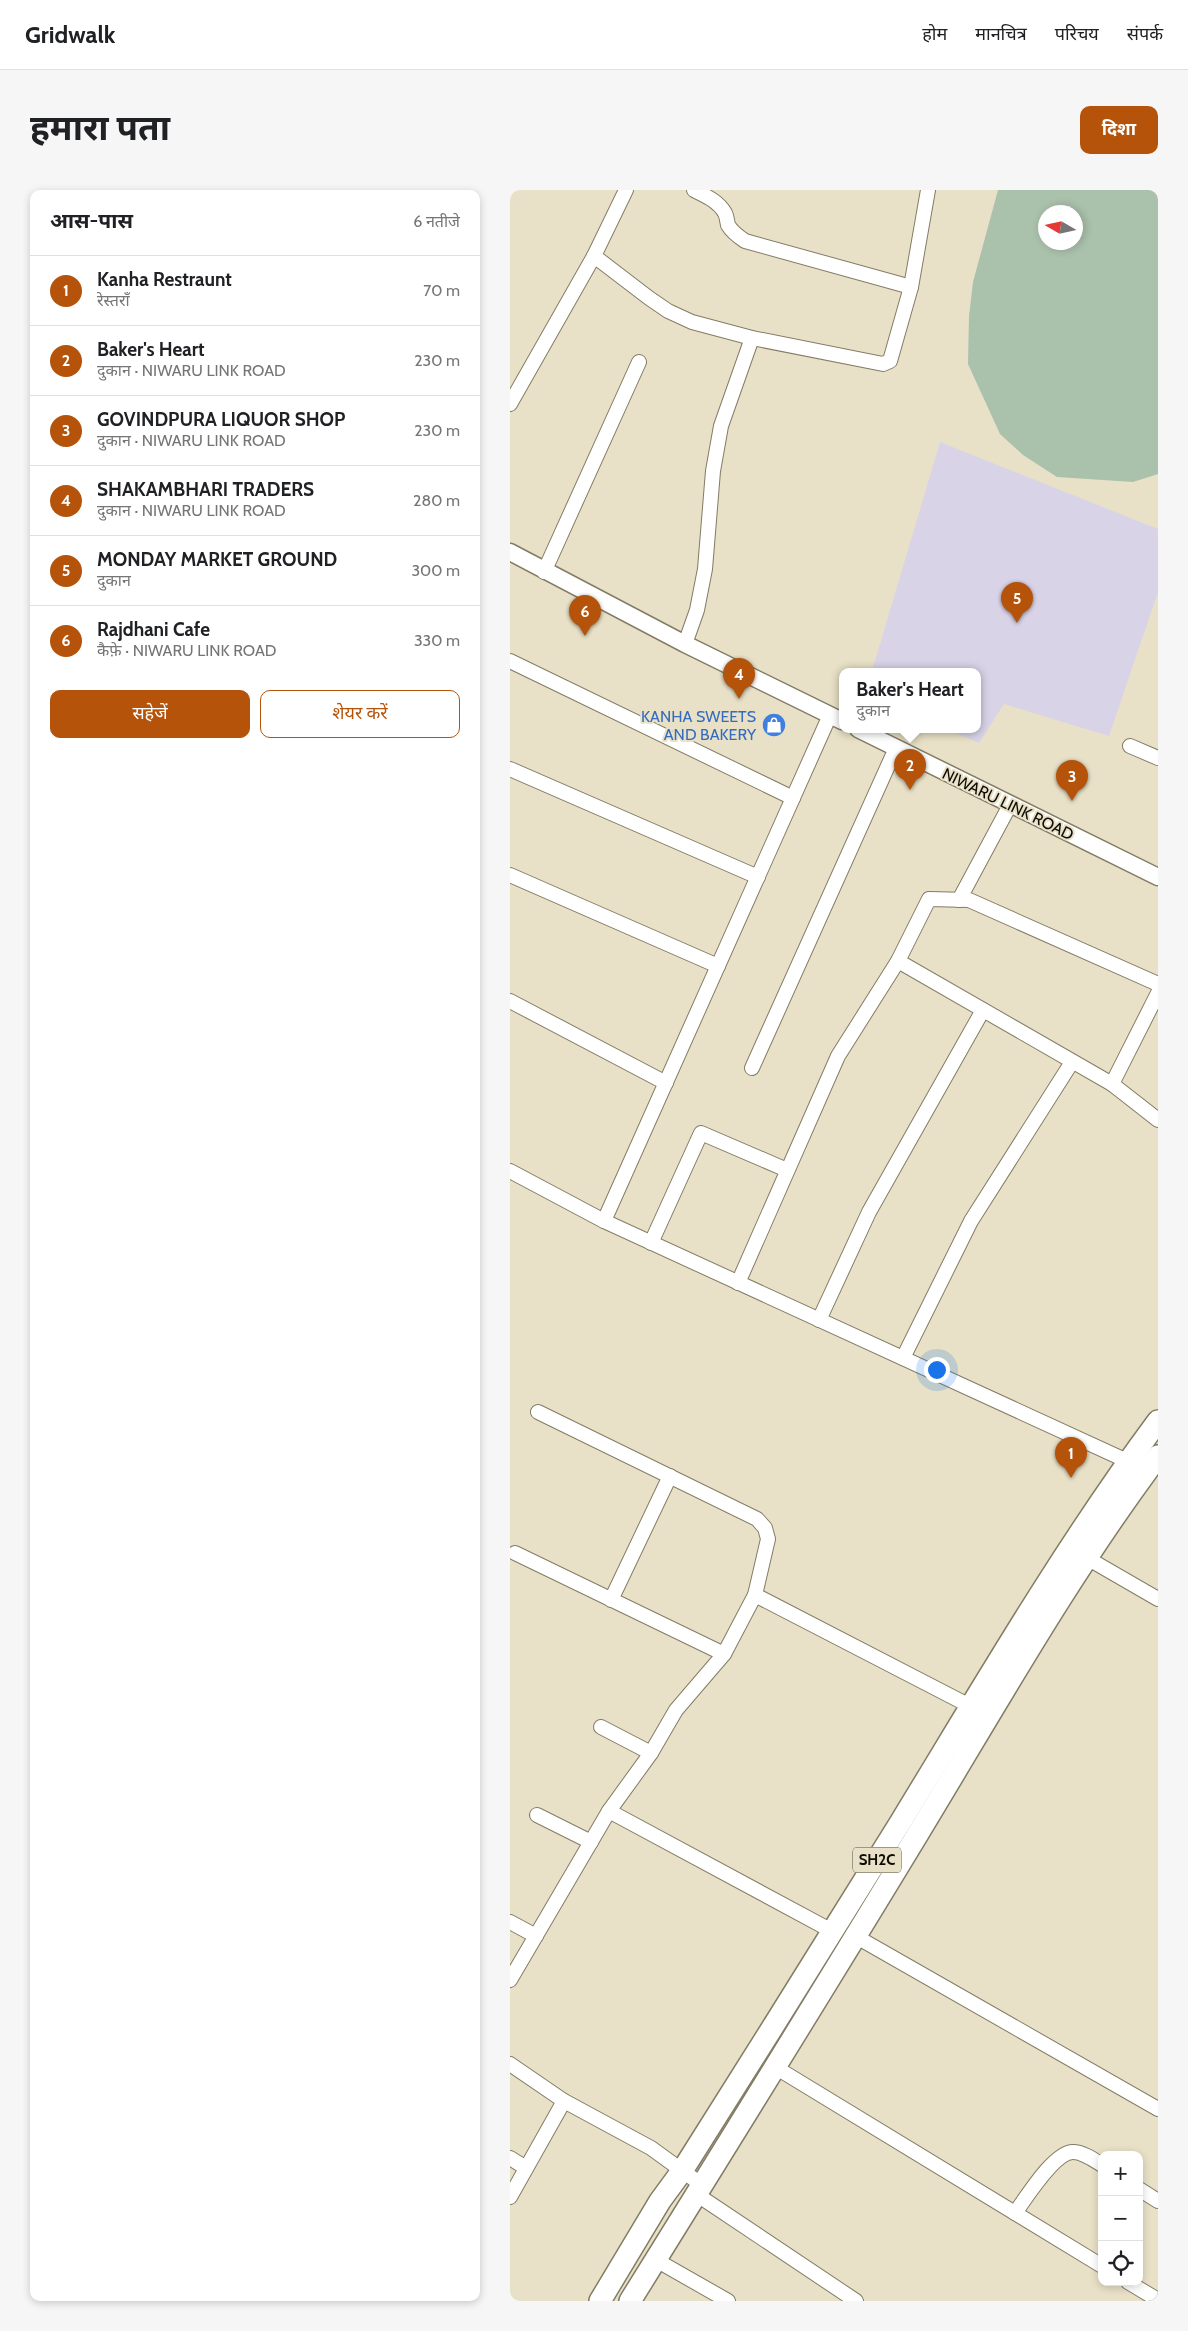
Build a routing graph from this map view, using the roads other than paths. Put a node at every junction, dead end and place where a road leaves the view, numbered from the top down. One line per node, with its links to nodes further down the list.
1 (626, 190): 4 (street)
2 (694, 190): 5 (street)
3 (928, 190): 5 (street)
4 (594, 256): 6 (street); 8 (street)
5 (910, 287): 6 (street)
6 (752, 338): 11 (street)
7 (639, 362): 10 (street)
8 (510, 404)
9 (510, 552): 10 (street)
10 (544, 572): 11 (street)
11 (684, 644): 13 (street)
12 (510, 661): 19 (street)
13 (836, 718): 19 (street)
14 (866, 733): 16 (street, NIWARU LINK ROAD)
15 (1130, 746): 17 (street)
16 (896, 748): 20 (street, NIWARU LINK ROAD); 33 (street)
17 (1158, 758)
18 (510, 769): 22 (street)
19 (793, 798): 22 (street)
20 (1010, 806): 23 (street, NIWARU LINK ROAD); 24 (street)
21 (510, 875): 26 (street)
22 (758, 877): 26 (street)
23 (1158, 877)
24 (958, 900): 25 (street); 27 (street)
25 (898, 961): 30 (street); 37 (street)
26 (718, 966): 34 (street)
27 (1158, 984)
28 (1158, 993): 31 (street)
29 (510, 1001): 34 (street)
30 (982, 1010): 32 (street); 42 (street)
31 (1154, 1012): 35 (street)
32 (1072, 1062): 35 (street); 43 (street)
33 (752, 1068)
34 (666, 1083): 39 (street)
35 (1112, 1084): 36 (street)
36 (1158, 1120)
37 (787, 1170): 40 (street); 41 (street)
38 (510, 1171): 39 (street)
39 (604, 1221): 40 (street)
40 (651, 1243): 41 (street)
41 (738, 1283): 42 (street)
42 (819, 1320): 43 (street)
43 (903, 1358): 46 (street)
44 (538, 1412): 47 (street)
45 (1158, 1421): 46 (main road, SH2C)
46 (1144, 1462): 49 (main road, SH2C); 54 (main road, SH2C)
47 (670, 1476): 50 (street); 52 (street)
48 (515, 1554): 52 (street)
49 (1087, 1558): 51 (street); 60 (main road, SH2C)
50 (755, 1595): 53 (street); 54 (street)
51 (1158, 1599)
52 (611, 1600): 53 (street)
53 (724, 1654): 56 (street)
54 (970, 1706): 59 (main road, SH2C)
55 (601, 1728): 56 (street)
56 (651, 1752): 57 (street)
57 (609, 1811): 61 (street); 63 (street)
58 (537, 1815): 61 (street)
59 (899, 1824): 60 (main road); 63 (main road, SH2C)
60 (918, 1835): 65 (main road, SH2C)
61 (591, 1842): 64 (street)
62 (510, 1922): 64 (street)
63 (832, 1931): 74 (main road, SH2C)
64 (536, 1936): 66 (street)
65 (855, 1936): 68 (main road, SH2C); 70 (street)
66 (510, 1980)
67 (510, 2064): 69 (street)
68 (775, 2067): 75 (main road, SH2C); 79 (street)
69 (564, 2101): 73 (street); 74 (street)
70 (1158, 2109)
71 (510, 2158): 73 (street)
72 (1098, 2163): 79 (street)
73 (526, 2168): 77 (street)
74 (682, 2171): 75 (street); 84 (main road, SH2C)
75 (699, 2190): 80 (main road, SH2C); 87 (street)
76 (1143, 2192): 78 (street)
77 (510, 2197)
78 (1158, 2201)
79 (1015, 2213): 81 (street)
80 (656, 2260): 85 (main road, SH2C); 86 (street)
81 (1098, 2264)
82 (1135, 2286): 83 (street)
83 (1158, 2300)
84 (600, 2301)
85 (630, 2301)
86 (728, 2301)
87 (856, 2301)

